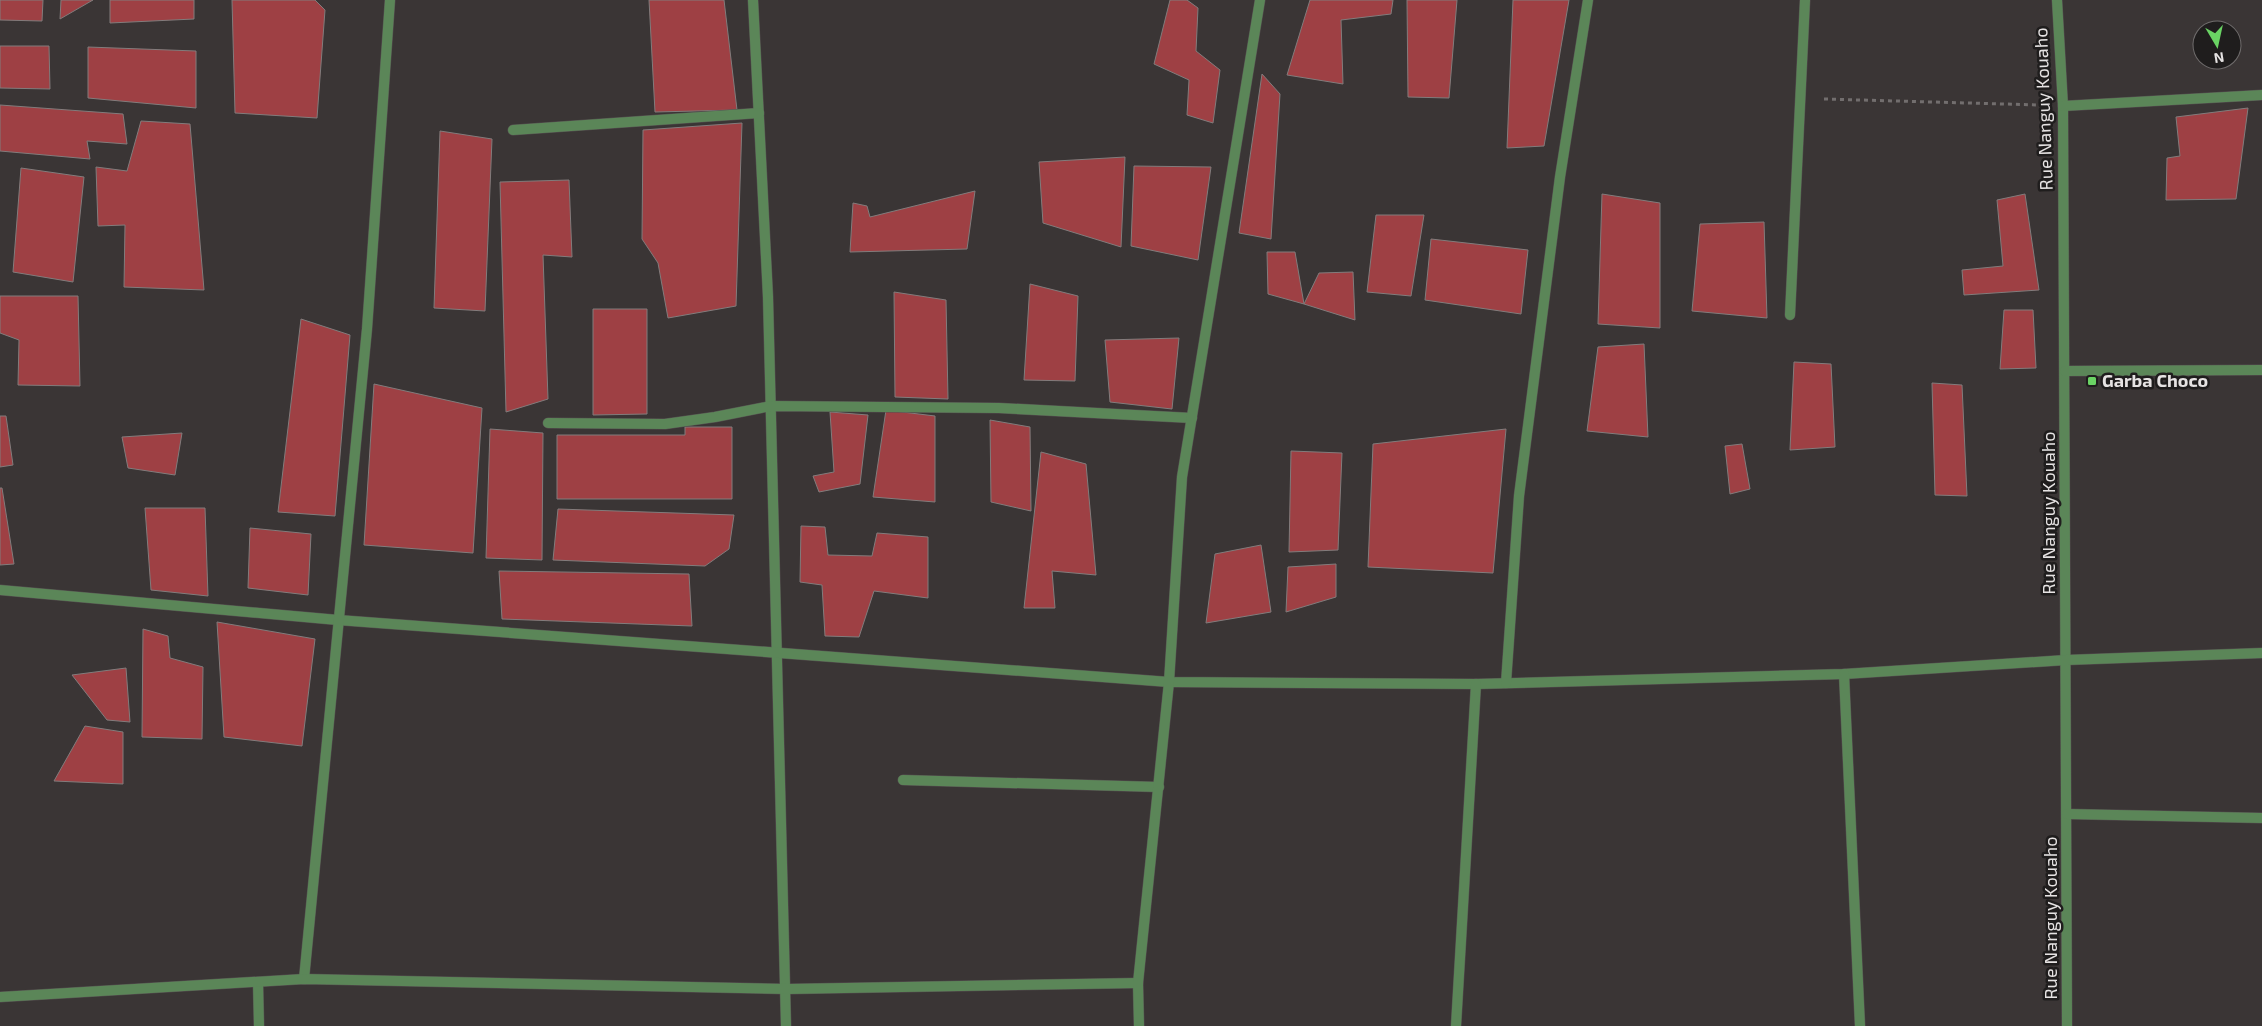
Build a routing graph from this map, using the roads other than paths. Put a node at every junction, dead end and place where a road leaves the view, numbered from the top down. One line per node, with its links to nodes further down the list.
1 (390, 0): 18 (street)
2 (753, 0): 9 (street)
3 (1260, 0): 15 (street)
4 (1588, 0): 24 (street)
5 (1805, 0): 11 (street)
6 (2057, 0): 8 (street, Rue Nanguy Kouaho)
7 (2262, 95): 8 (street)
8 (2063, 106): 13 (street, Rue Nanguy Kouaho)
9 (759, 113): 10 (street); 14 (street)
10 (513, 130)
11 (1790, 315)
12 (2262, 370): 13 (street)
13 (2065, 371): 21 (street, Rue Nanguy Kouaho)
14 (771, 406): 15 (street); 16 (street); 19 (street)
15 (1192, 418): 23 (street)
16 (548, 423)
17 (0, 590): 18 (street)
18 (338, 620): 19 (street); 30 (street)
19 (778, 652): 23 (street); 33 (street)
20 (2262, 654): 21 (street)
21 (2066, 660): 22 (street); 28 (street, Rue Nanguy Kouaho)
22 (1844, 674): 24 (street); 39 (street)
23 (1169, 682): 25 (street); 27 (street)
24 (1506, 683): 25 (street)
25 (1476, 684): 38 (street)
26 (903, 780): 27 (street)
27 (1159, 787): 32 (street)
28 (2067, 814): 29 (street); 40 (street, Rue Nanguy Kouaho)
29 (2262, 818)
30 (304, 979): 31 (street); 33 (street)
31 (258, 982): 34 (street); 35 (street)
32 (1138, 983): 33 (street); 37 (street)
33 (786, 989): 36 (street)
34 (0, 997)
35 (259, 1026)
36 (786, 1026)
37 (1139, 1026)
38 (1456, 1026)
39 (1860, 1026)
40 (2067, 1026)

